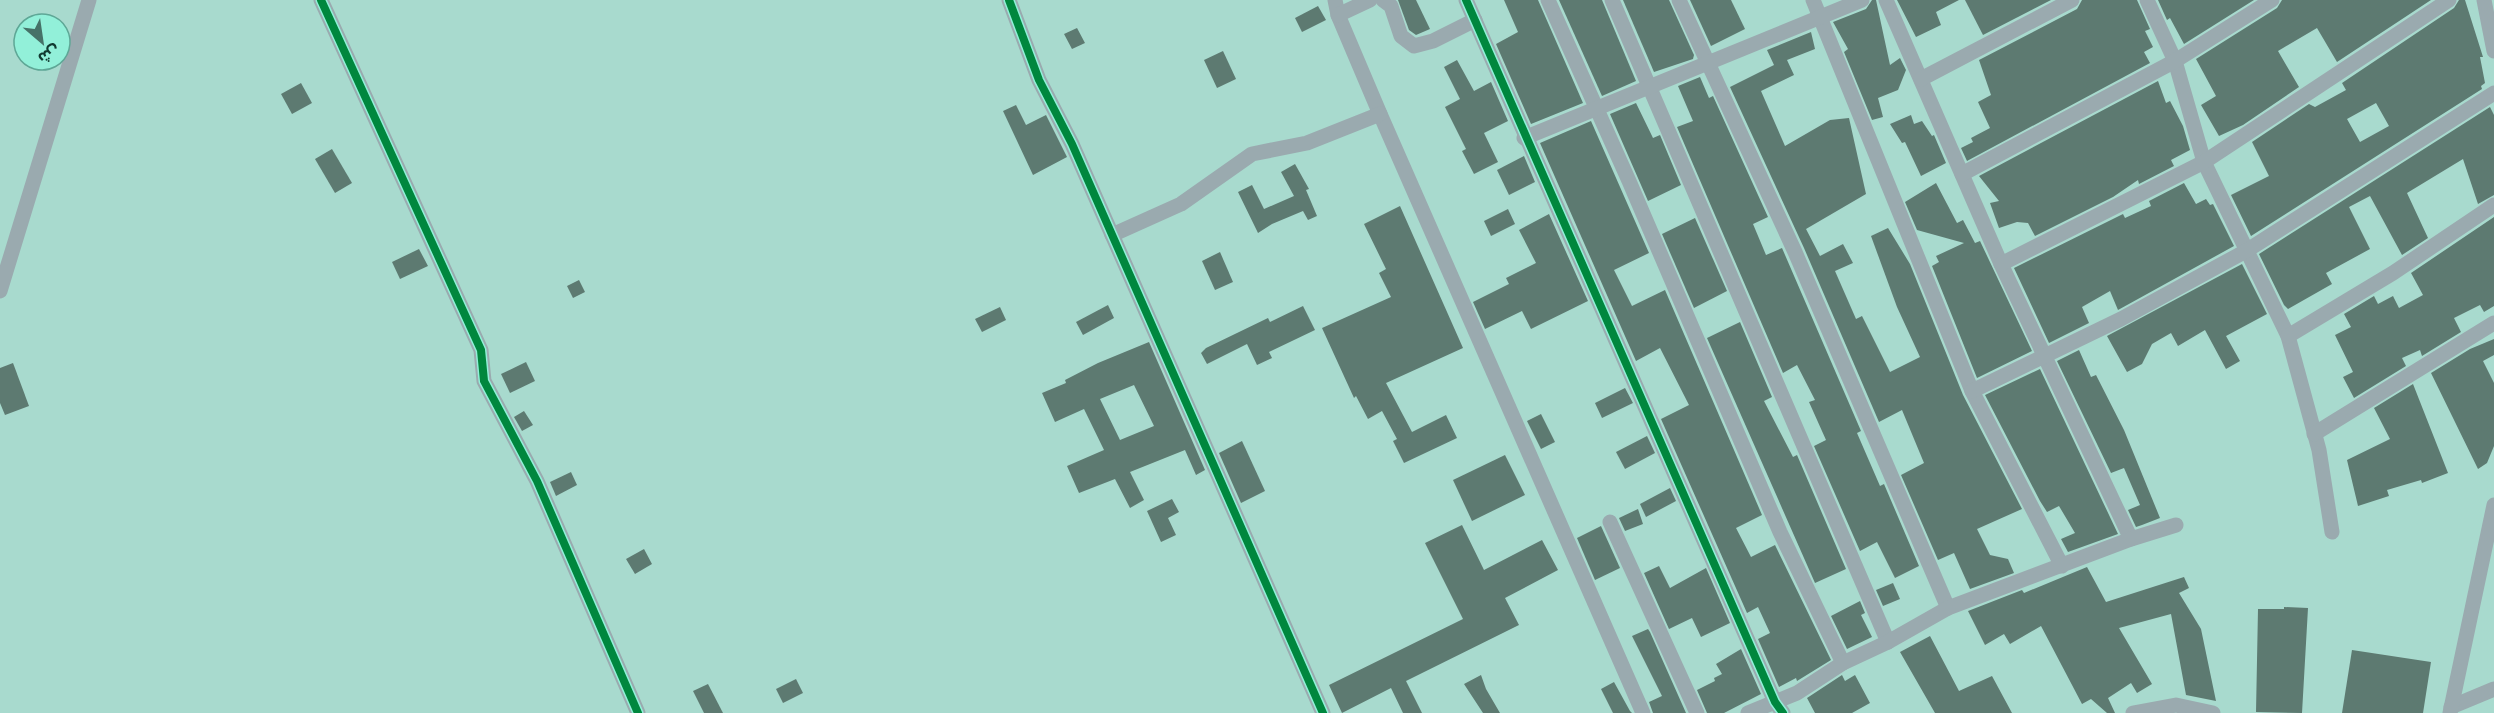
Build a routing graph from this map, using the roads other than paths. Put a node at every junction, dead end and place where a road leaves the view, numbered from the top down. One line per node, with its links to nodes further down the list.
1 (89, 0): 36 (street)
2 (321, 0): 54 (street)
3 (1009, 0): 33 (street)
4 (1370, 0): 18 (street)
5 (1383, 0): 20 (street)
6 (1466, 0): 20 (street)
7 (1548, 0): 27 (street)
8 (1612, 0): 25 (street)
9 (1679, 0): 22 (street)
10 (1813, 0): 19 (street)
11 (1862, 0): 19 (street)
12 (1886, 0): 24 (street)
13 (2072, 0): 24 (street)
14 (2147, 0): 23 (street)
15 (2272, 0): 23 (street)
16 (2449, 0): 30 (street)
17 (2484, 0): 21 (street)
18 (1337, 7): 28 (street)
19 (1820, 18): 22 (street); 40 (street)
20 (1475, 20): 29 (street)
21 (2494, 51)
22 (1707, 62): 25 (street); 48 (street)
23 (2175, 62): 30 (street); 31 (street)
24 (1921, 79): 31 (street)
25 (1650, 85): 27 (street); 49 (street)
26 (2494, 93): 34 (street)
27 (1595, 108): 29 (street); 50 (street)
28 (1380, 114): 33 (street); 56 (street)
29 (1524, 138): 52 (street)
30 (2204, 162): 34 (street); 35 (street)
31 (1962, 174): 35 (street)
32 (2494, 205): 38 (street)
33 (1112, 235): 55 (street)
34 (2246, 251): 38 (street); 39 (street)
35 (2001, 264): 39 (street)
36 (0, 291)
37 (2494, 322): 41 (street)
38 (2288, 336): 41 (street)
39 (2044, 358): 40 (street); 46 (street)
40 (1972, 391): 47 (street)
41 (2314, 434): 45 (street)
42 (2494, 505): 53 (street)
43 (1610, 522): 57 (street)
44 (2176, 525): 46 (street)
45 (2332, 532)
46 (2131, 538): 47 (street)
47 (2062, 566): 48 (street)
48 (1948, 608): 49 (street)
49 (1888, 642): 50 (street)
50 (1843, 663): 52 (street)
51 (2494, 689): 53 (street)
52 (1779, 708): 58 (street)
53 (2450, 710)
54 (638, 713)
55 (1323, 713)
56 (1643, 713)
57 (1697, 713)
58 (1748, 713)
59 (2133, 713): 60 (street)
60 (2213, 713)

